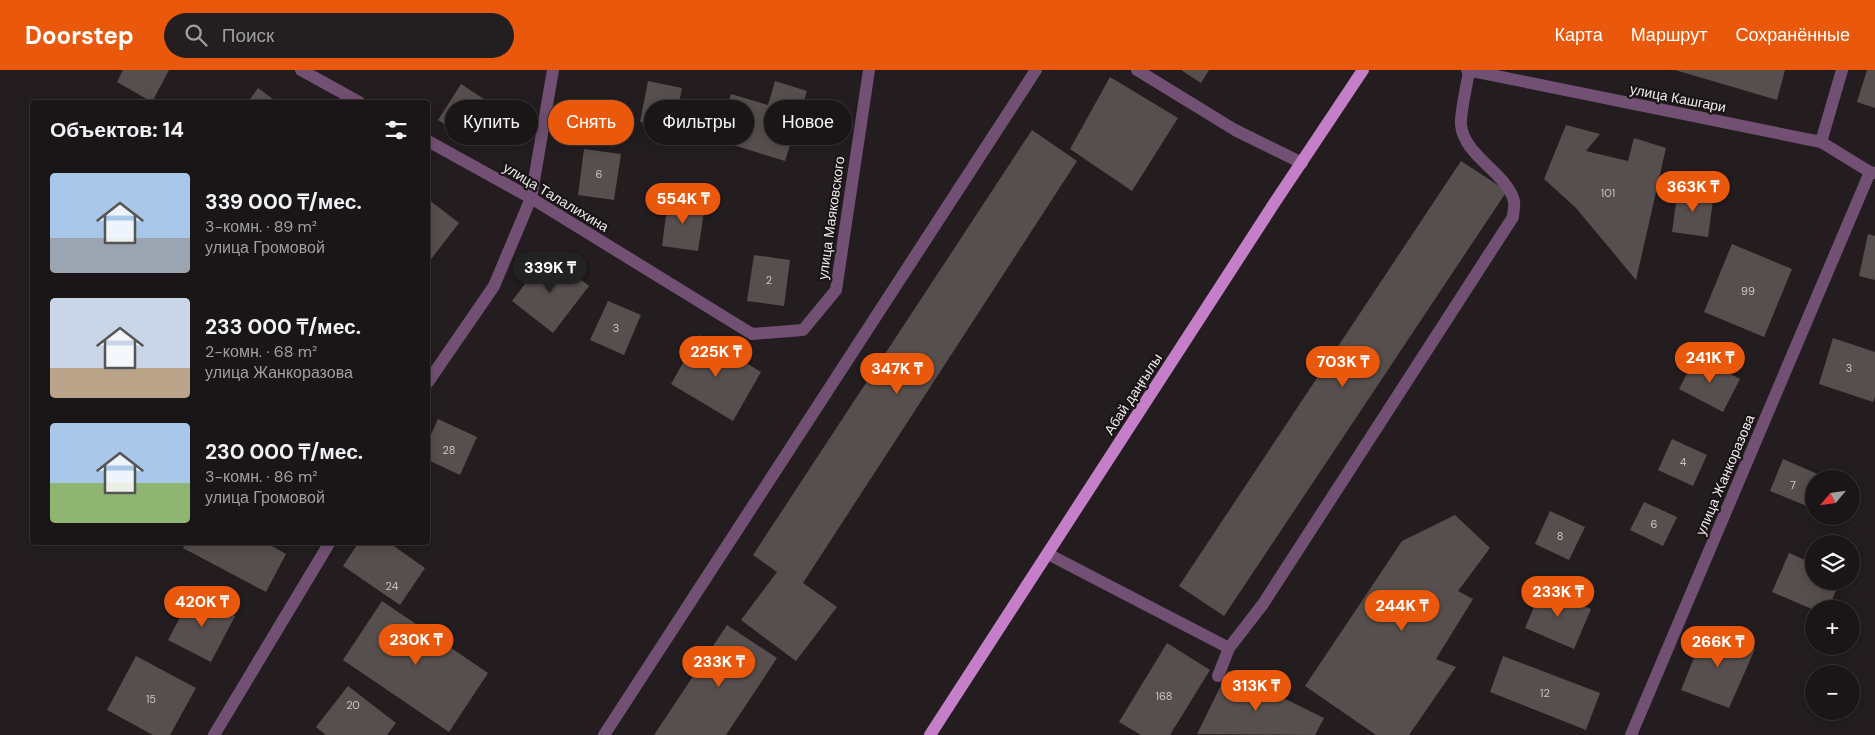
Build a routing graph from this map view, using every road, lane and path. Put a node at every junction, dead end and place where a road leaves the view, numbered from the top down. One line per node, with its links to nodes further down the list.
1 (301, 70): 9 (street)
2 (553, 70): 14 (street)
3 (869, 70): 15 (street, улица Маяковского)
4 (1036, 70): 22 (street)
5 (1137, 70): 12 (street)
6 (1363, 70): 12 (main road, Абай даңғылы)
7 (1468, 70): 11 (street, улица Кашгари); 19 (street)
8 (1842, 70): 11 (street)
9 (355, 100)
10 (430, 142): 14 (street, улица Талалихина)
11 (1821, 142): 13 (street, улица Кашгари)
12 (1302, 162): 18 (main road, Абай даңғылы)
13 (1873, 172): 24 (street, улица Жанкоразова)
14 (531, 198): 15 (street, улица Талалихина); 16 (street)
15 (803, 330)
16 (430, 379)
17 (328, 545): 21 (street)
18 (1048, 554): 19 (street); 23 (main road, Абай даңғылы)
19 (1230, 648): 20 (street)
20 (1218, 676)
21 (214, 735)
22 (604, 735)
23 (930, 735)
24 (1631, 735)

